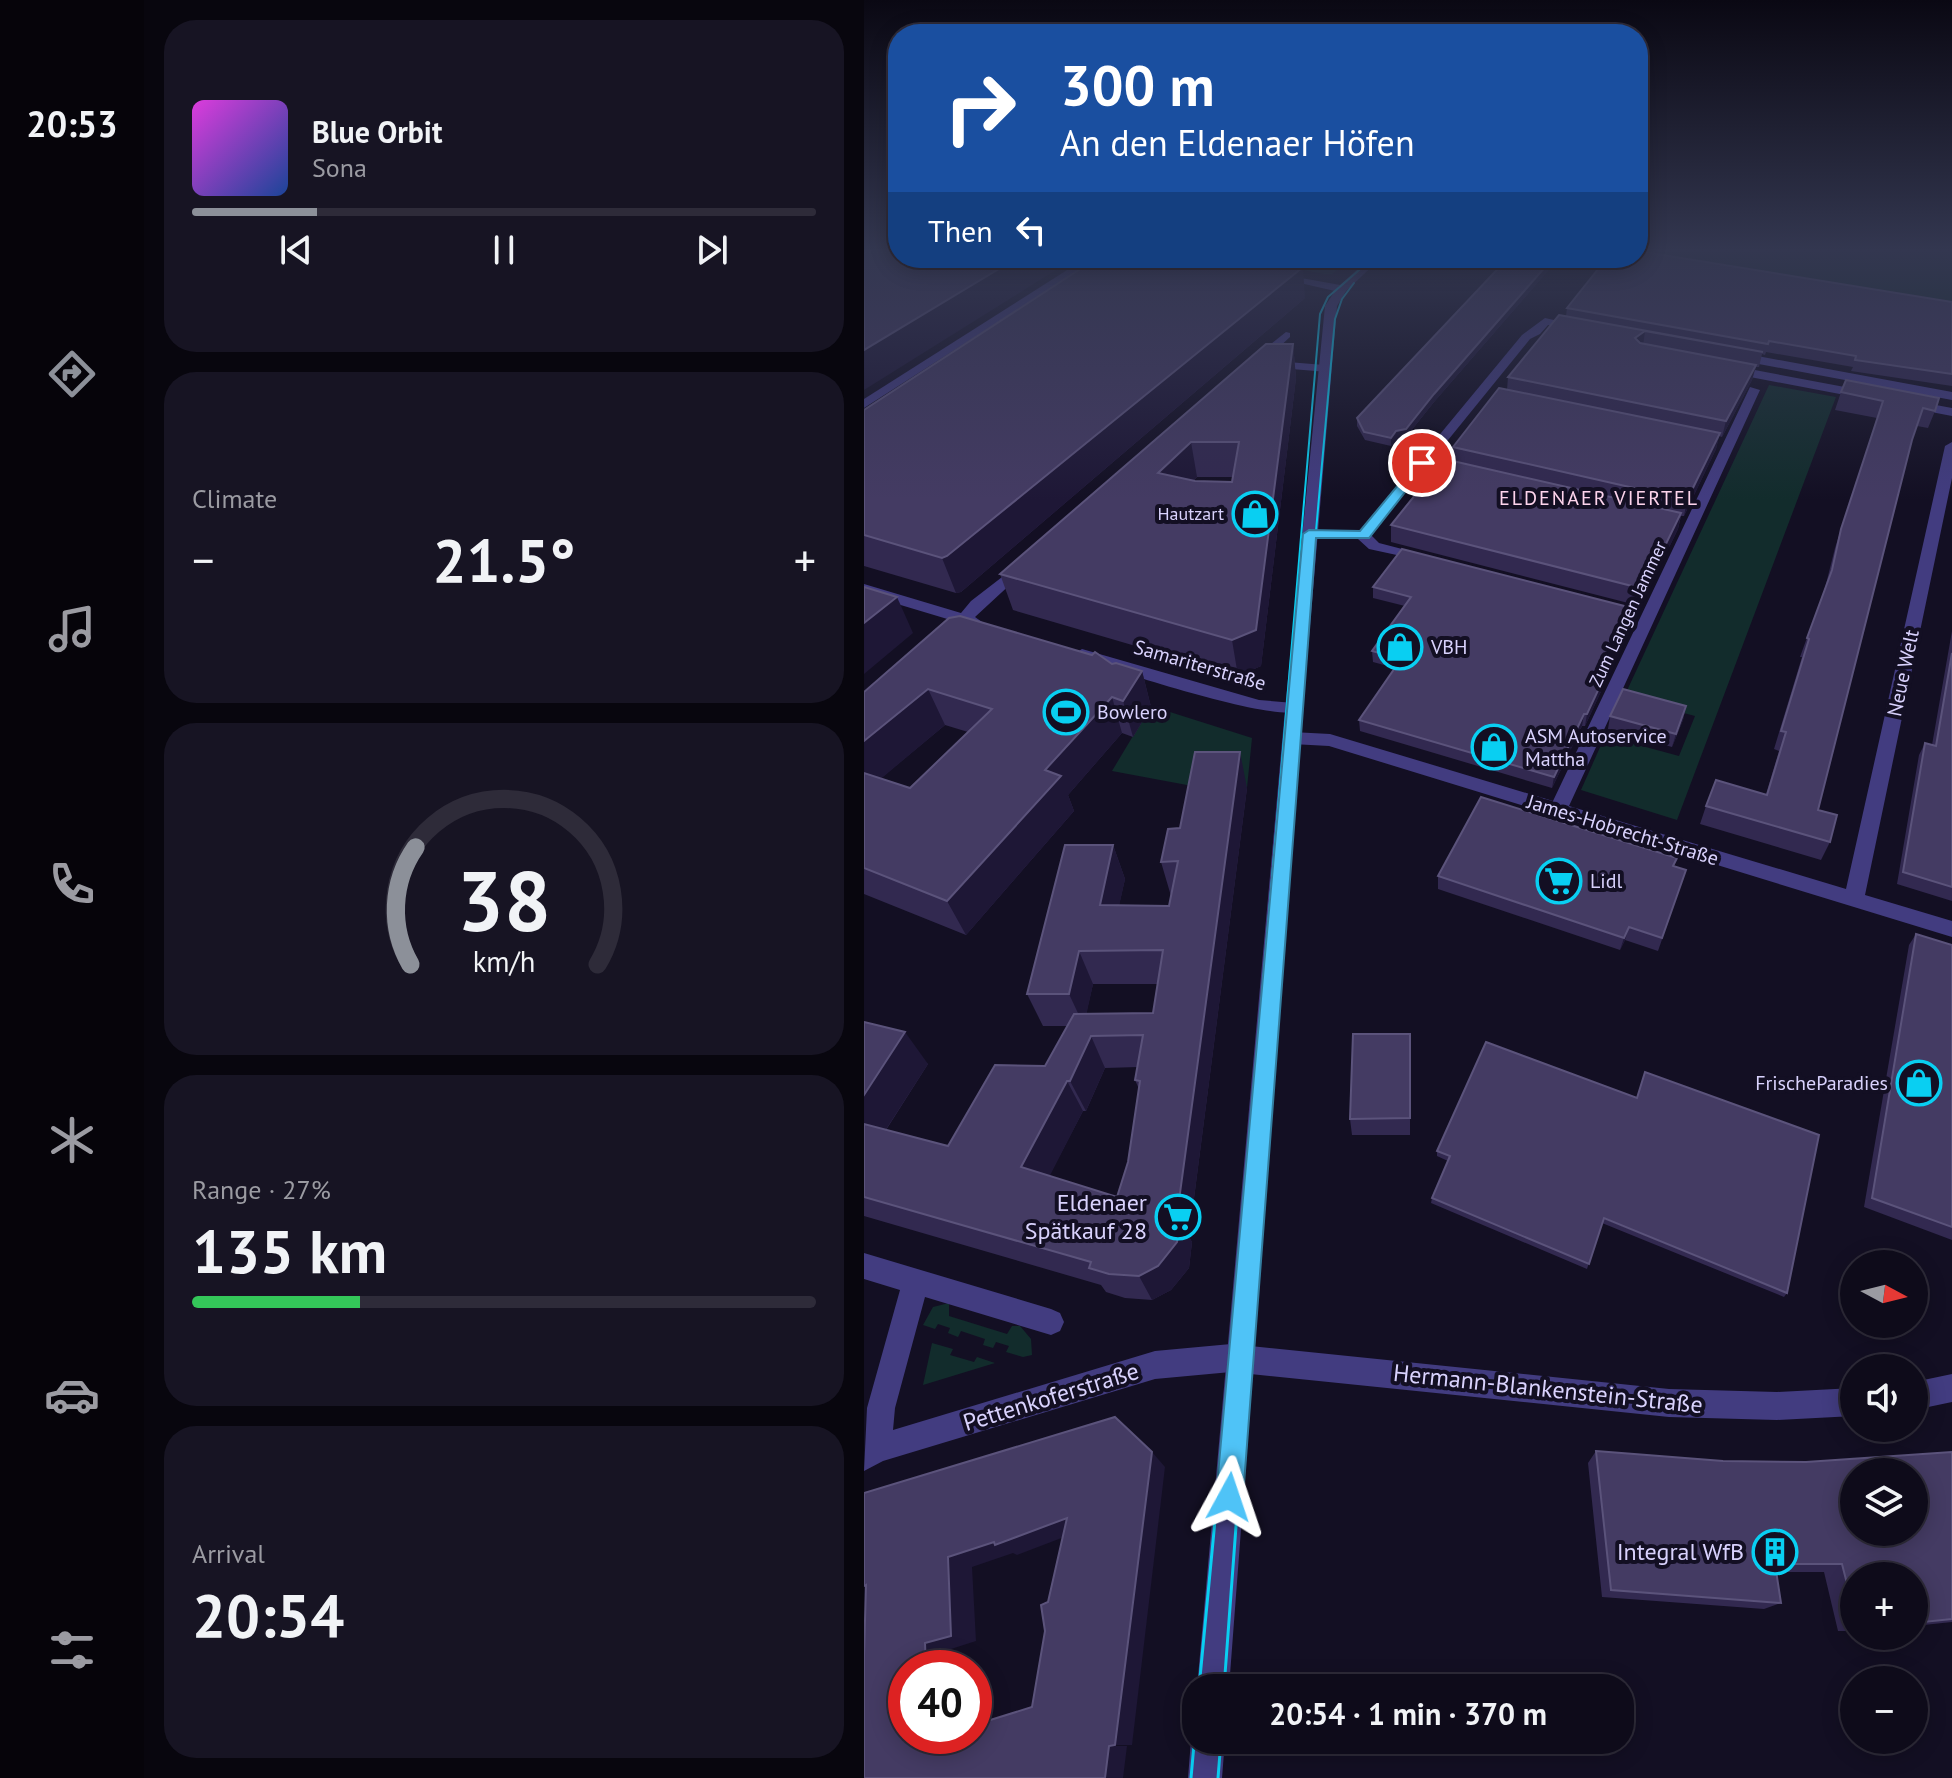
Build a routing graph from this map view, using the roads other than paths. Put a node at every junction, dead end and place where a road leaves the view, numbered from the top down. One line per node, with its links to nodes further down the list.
1 (974, 334): 16 (street)
2 (1328, 334): 9 (street)
3 (1532, 334): 11 (street)
4 (1546, 334): 6 (street)
5 (1286, 335): 9 (street)
6 (1577, 340)
7 (1724, 354): 12 (street)
8 (1709, 366): 13 (street)
9 (1324, 369): 19 (street)
10 (1754, 390): 30 (street, Zum Langen Jammer)
11 (1480, 394): 14 (street); 20 (street)
12 (1952, 396)
13 (1876, 397)
14 (1496, 398)
15 (1891, 400): 17 (street)
16 (864, 404)
17 (1952, 412)
18 (1952, 446): 31 (street, Neue Welt)
19 (1309, 534): 20 (street); 28 (street)
20 (1364, 535): 22 (street)
21 (1031, 558): 24 (street)
22 (1435, 561)
23 (864, 589): 24 (street)
24 (965, 619): 25 (street); 26 (street)
25 (987, 625)
26 (937, 648)
27 (1066, 649): 28 (street, Samariterstraße)
28 (1294, 709): 29 (street)
29 (1292, 738): 30 (street, James-Hobrecht-Straße); 36 (street)
30 (1558, 810): 31 (street, James-Hobrecht-Straße)
31 (1854, 900): 32 (street, James-Hobrecht-Straße)
32 (1952, 929)
33 (864, 1266): 34 (street)
34 (916, 1281): 35 (street); 40 (street)
35 (1051, 1322)
36 (1242, 1357): 39 (street, Hermann-Blankenstein-Straße); 40 (street, Pettenkoferstraße); 41 (street)
37 (1952, 1388): 38 (street)
38 (1928, 1393)
39 (1840, 1403)
40 (870, 1453)
41 (1214, 1674)
42 (1207, 1754): 43 (street)
43 (1205, 1778)

